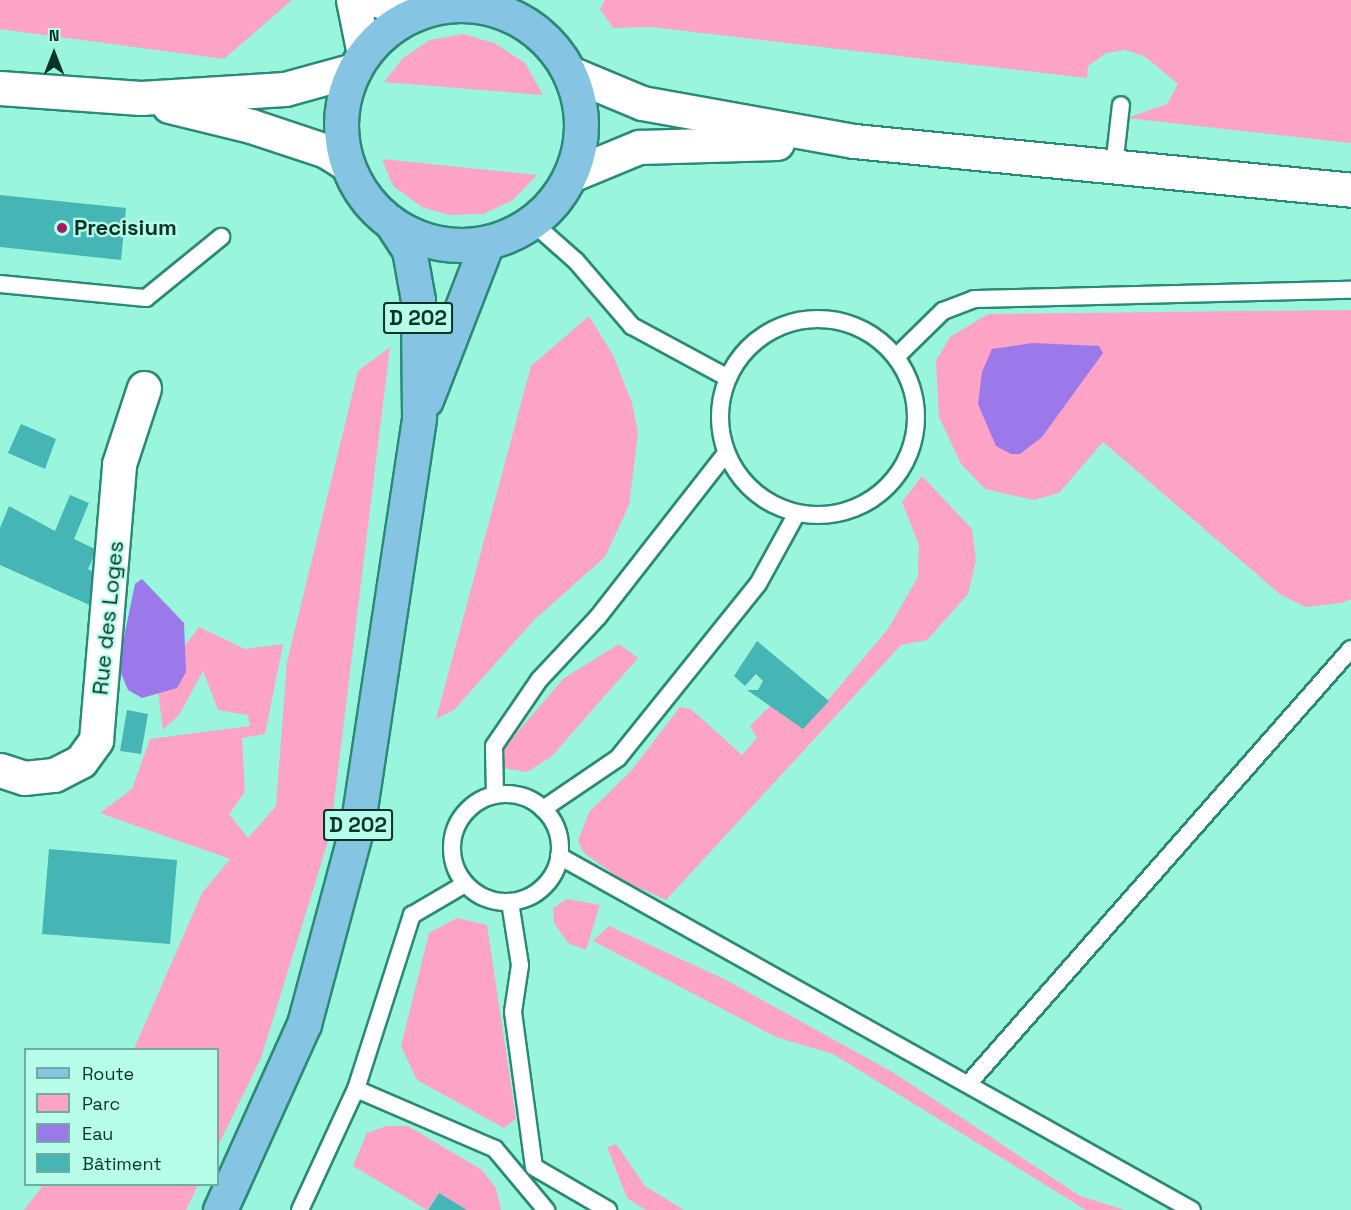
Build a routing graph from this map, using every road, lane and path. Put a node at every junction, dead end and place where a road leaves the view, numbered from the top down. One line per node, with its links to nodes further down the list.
1 (353, 0): 5 (main road)
2 (377, 0): 3 (main road)
3 (433, 7): 4 (main road); 5 (main road)
4 (527, 12): 6 (main road)
5 (359, 62): 8 (main road); 11 (main road)
6 (570, 73): 10 (main road); 13 (main road)
7 (0, 88): 8 (main road)
8 (141, 98): 11 (main road)
9 (1121, 105): 12 (lane)
10 (854, 141): 12 (main road); 13 (main road)
11 (347, 164): 16 (main road)
12 (1114, 166): 14 (main road)
13 (571, 175): 15 (main road)
14 (1351, 190)
15 (532, 223): 18 (main road); 22 (lane)
16 (392, 224): 18 (main road); 24 (main road, D 202)
17 (221, 237): 19 (lane)
18 (487, 243): 24 (main road, D 202)
19 (0, 284)
20 (1351, 290): 21 (lane)
21 (896, 357): 22 (lane); 26 (lane)
22 (728, 378): 25 (lane)
23 (144, 388): 28 (main road, Rue des Loges)
24 (419, 418): 36 (main road, D 202)
25 (726, 453): 26 (lane); 29 (lane)
26 (797, 513): 30 (lane)
27 (1351, 650): 34 (lane)
28 (0, 770)
29 (495, 795): 30 (lane); 32 (lane)
30 (543, 809): 31 (lane)
31 (559, 856): 33 (lane); 34 (lane)
32 (465, 884): 33 (lane); 35 (lane)
33 (510, 902): 39 (lane)
34 (969, 1083): 40 (lane)
35 (356, 1089): 37 (lane); 38 (lane)
36 (220, 1210)
37 (300, 1210)
38 (546, 1210)
39 (608, 1210)
40 (1192, 1210)

